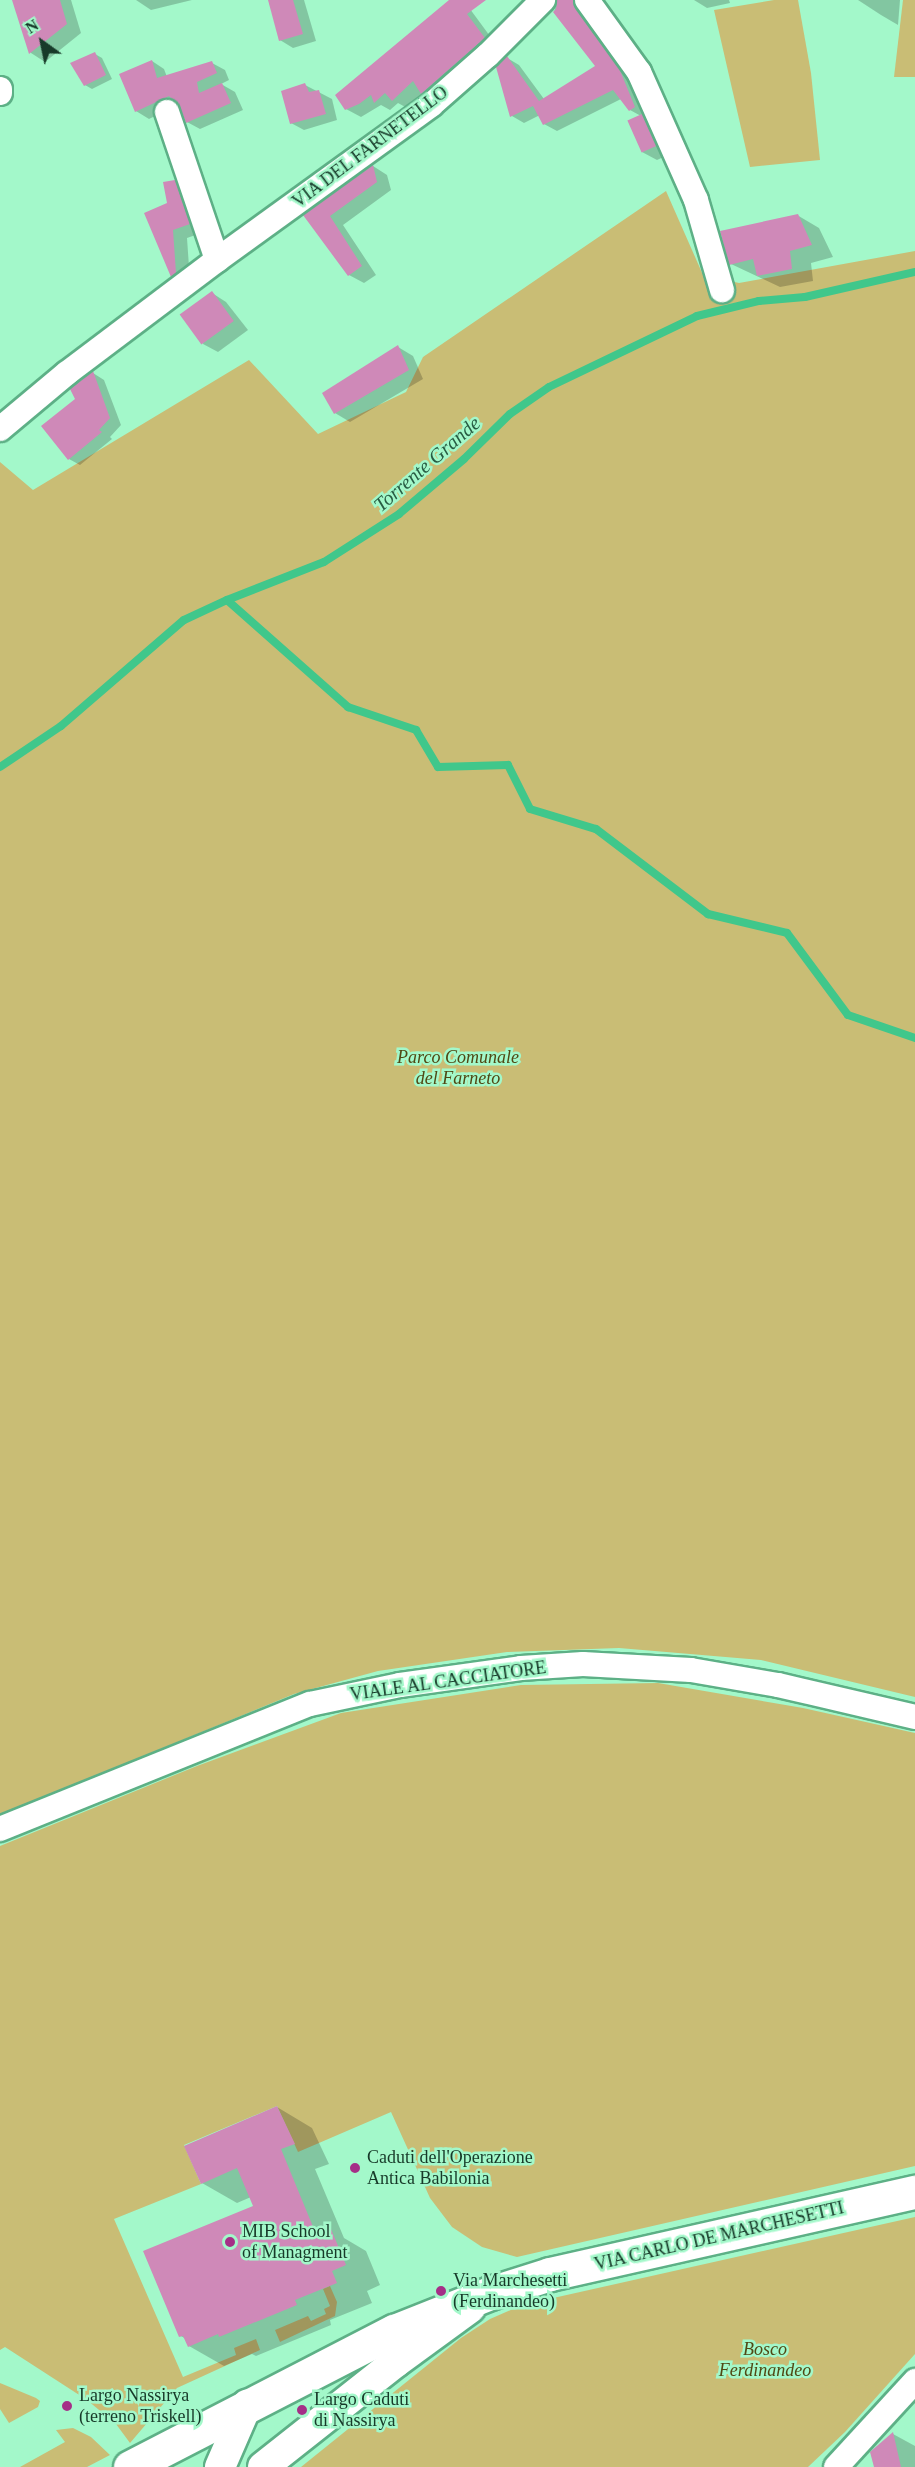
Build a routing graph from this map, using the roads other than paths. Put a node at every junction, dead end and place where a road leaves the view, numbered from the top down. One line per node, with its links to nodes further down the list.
1 (543, 0): 4 (street, VIA DEL FARNETELLO)
2 (587, 0): 5 (street)
3 (167, 112): 4 (street)
4 (217, 260): 6 (street, VIA DEL FARNETELLO)
5 (722, 290)
6 (0, 429)
7 (915, 1718): 8 (street, VIALE AL CACCIATORE)
8 (0, 1829)
9 (915, 2192): 10 (main road, VIA CARLO DE MARCHESETTI)
10 (490, 2294): 12 (main road, VIA CARLO DE MARCHESETTI); 15 (street)
11 (915, 2381): 16 (street)
12 (247, 2405): 13 (main road); 14 (street)
13 (145, 2466)
14 (220, 2467)
15 (263, 2467)
16 (836, 2467)

